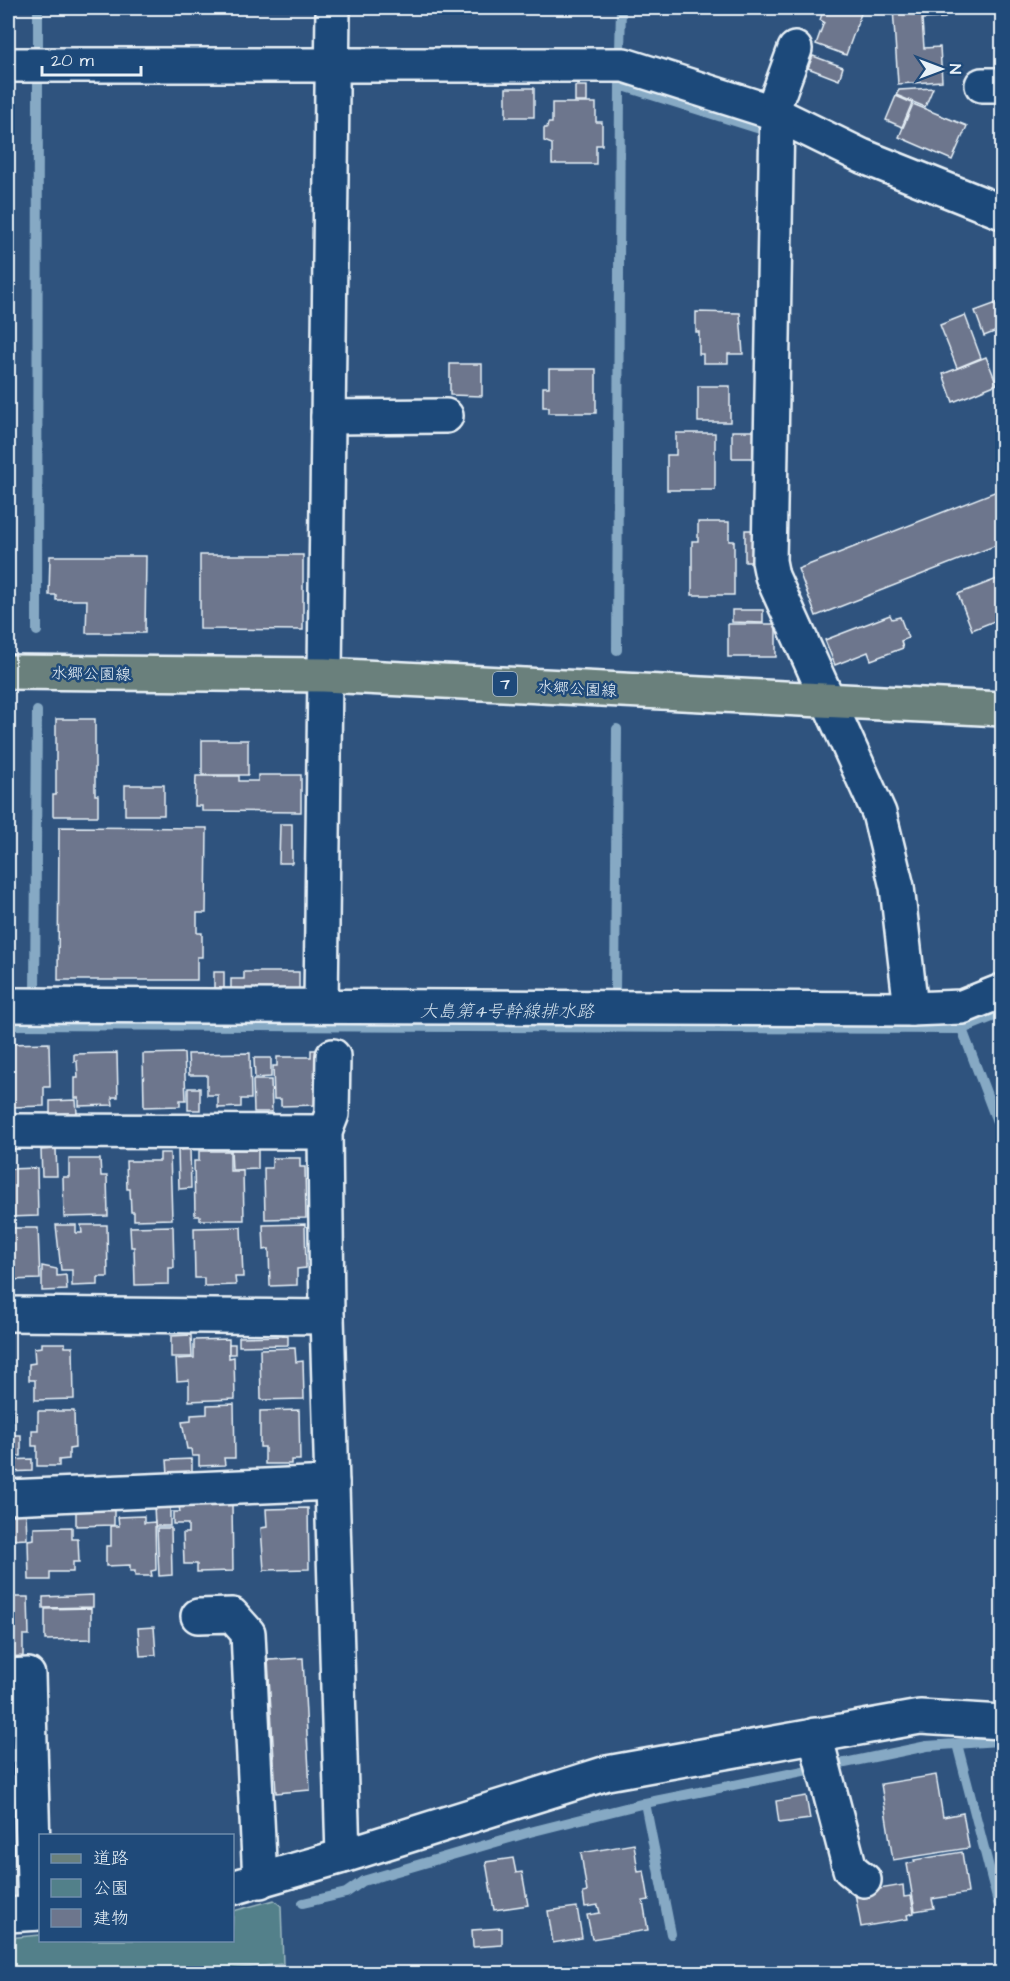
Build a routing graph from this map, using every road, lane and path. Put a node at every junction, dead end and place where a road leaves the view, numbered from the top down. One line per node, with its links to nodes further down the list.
1 (333, 8): 4 (street)
2 (795, 49): 5 (street)
3 (8, 65): 4 (street)
4 (333, 66): 5 (street); 8 (street)
5 (774, 113): 6 (street); 11 (street)
6 (1002, 212)
7 (446, 416): 8 (street)
8 (328, 417): 10 (street)
9 (8, 672): 10 (main road, 水郷公園線 / 7)
10 (324, 675): 11 (main road, 水郷公園線 / 7); 15 (street)
11 (828, 701): 12 (main road, 水郷公園線 / 7); 16 (street)
12 (1002, 709)
13 (1002, 991): 16 (street)
14 (8, 1005): 15 (street)
15 (321, 1005): 16 (street)
16 (911, 1009)
17 (333, 1056): 19 (street)
18 (8, 1131): 19 (street)
19 (325, 1132): 21 (street)
20 (8, 1314): 21 (street)
21 (327, 1317): 22 (street)
22 (332, 1483): 23 (street); 29 (street)
23 (8, 1497)
24 (198, 1617): 31 (street)
25 (8, 1676): 28 (street)
26 (1002, 1722): 27 (street)
27 (815, 1735): 29 (street); 30 (street)
28 (20, 1817): 32 (street)
29 (344, 1856): 31 (street)
30 (864, 1880)
31 (246, 1885)
32 (28, 1914)

